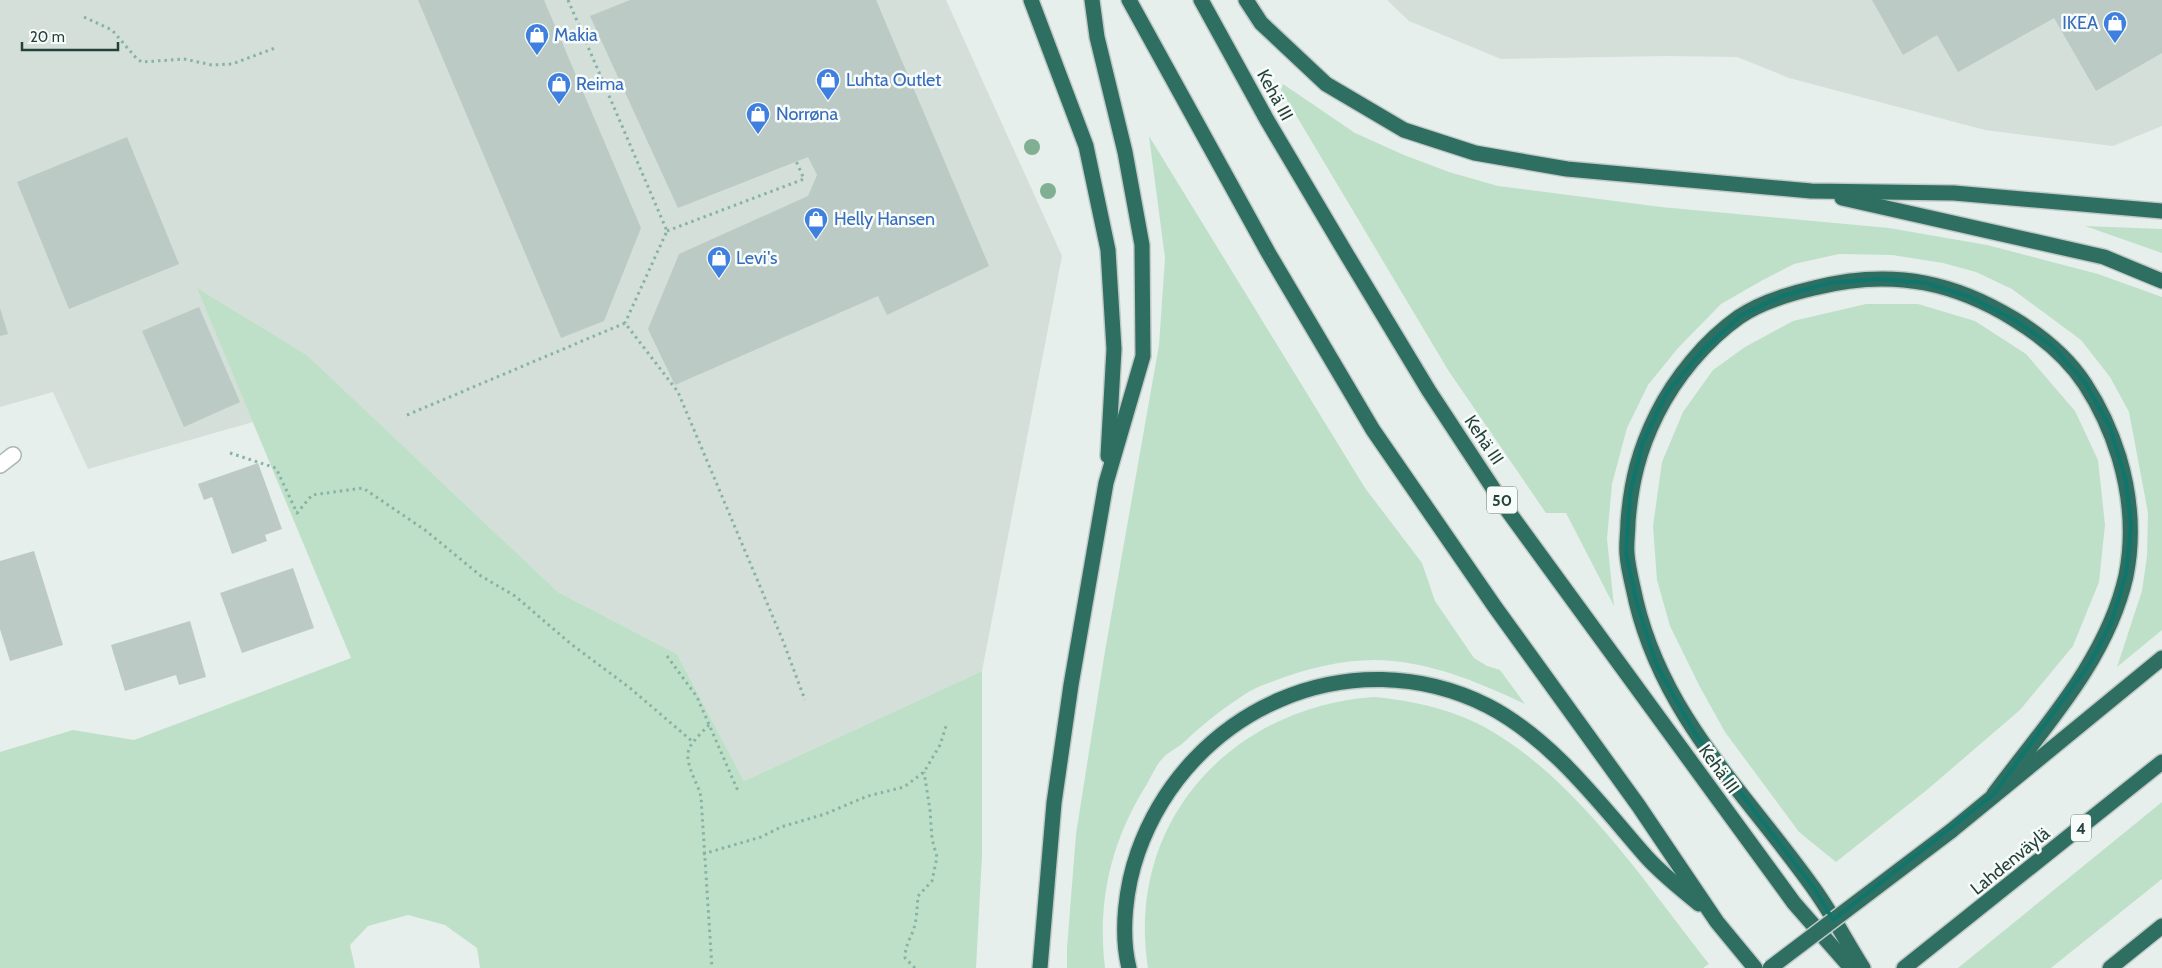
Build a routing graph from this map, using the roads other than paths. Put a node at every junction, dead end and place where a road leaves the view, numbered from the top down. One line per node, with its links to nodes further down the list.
1 (1031, 0): 11 (highway)
2 (1092, 0): 11 (highway)
3 (1129, 0): 15 (highway)
4 (1201, 0): 23 (highway, Kehä III / 50)
5 (1246, 0): 6 (highway)
6 (1811, 191): 7 (highway); 8 (highway)
7 (2162, 211)
8 (2162, 281)
9 (13, 455): 10 (street)
10 (0, 465)
11 (1106, 483): 16 (highway)
12 (2162, 658): 14 (highway)
13 (2162, 762): 25 (highway, Lahdenväylä / 4)
14 (1994, 794): 22 (highway, bridge); 24 (highway)
15 (1717, 922): 20 (highway); 21 (highway)
16 (1043, 923): 18 (highway); 19 (highway)
17 (2162, 926): 26 (highway)
18 (1040, 968)
19 (1048, 968)
20 (1129, 968)
21 (1755, 968)
22 (1770, 968)
23 (1851, 968)
24 (1863, 968)
25 (1904, 968)
26 (2110, 968)

